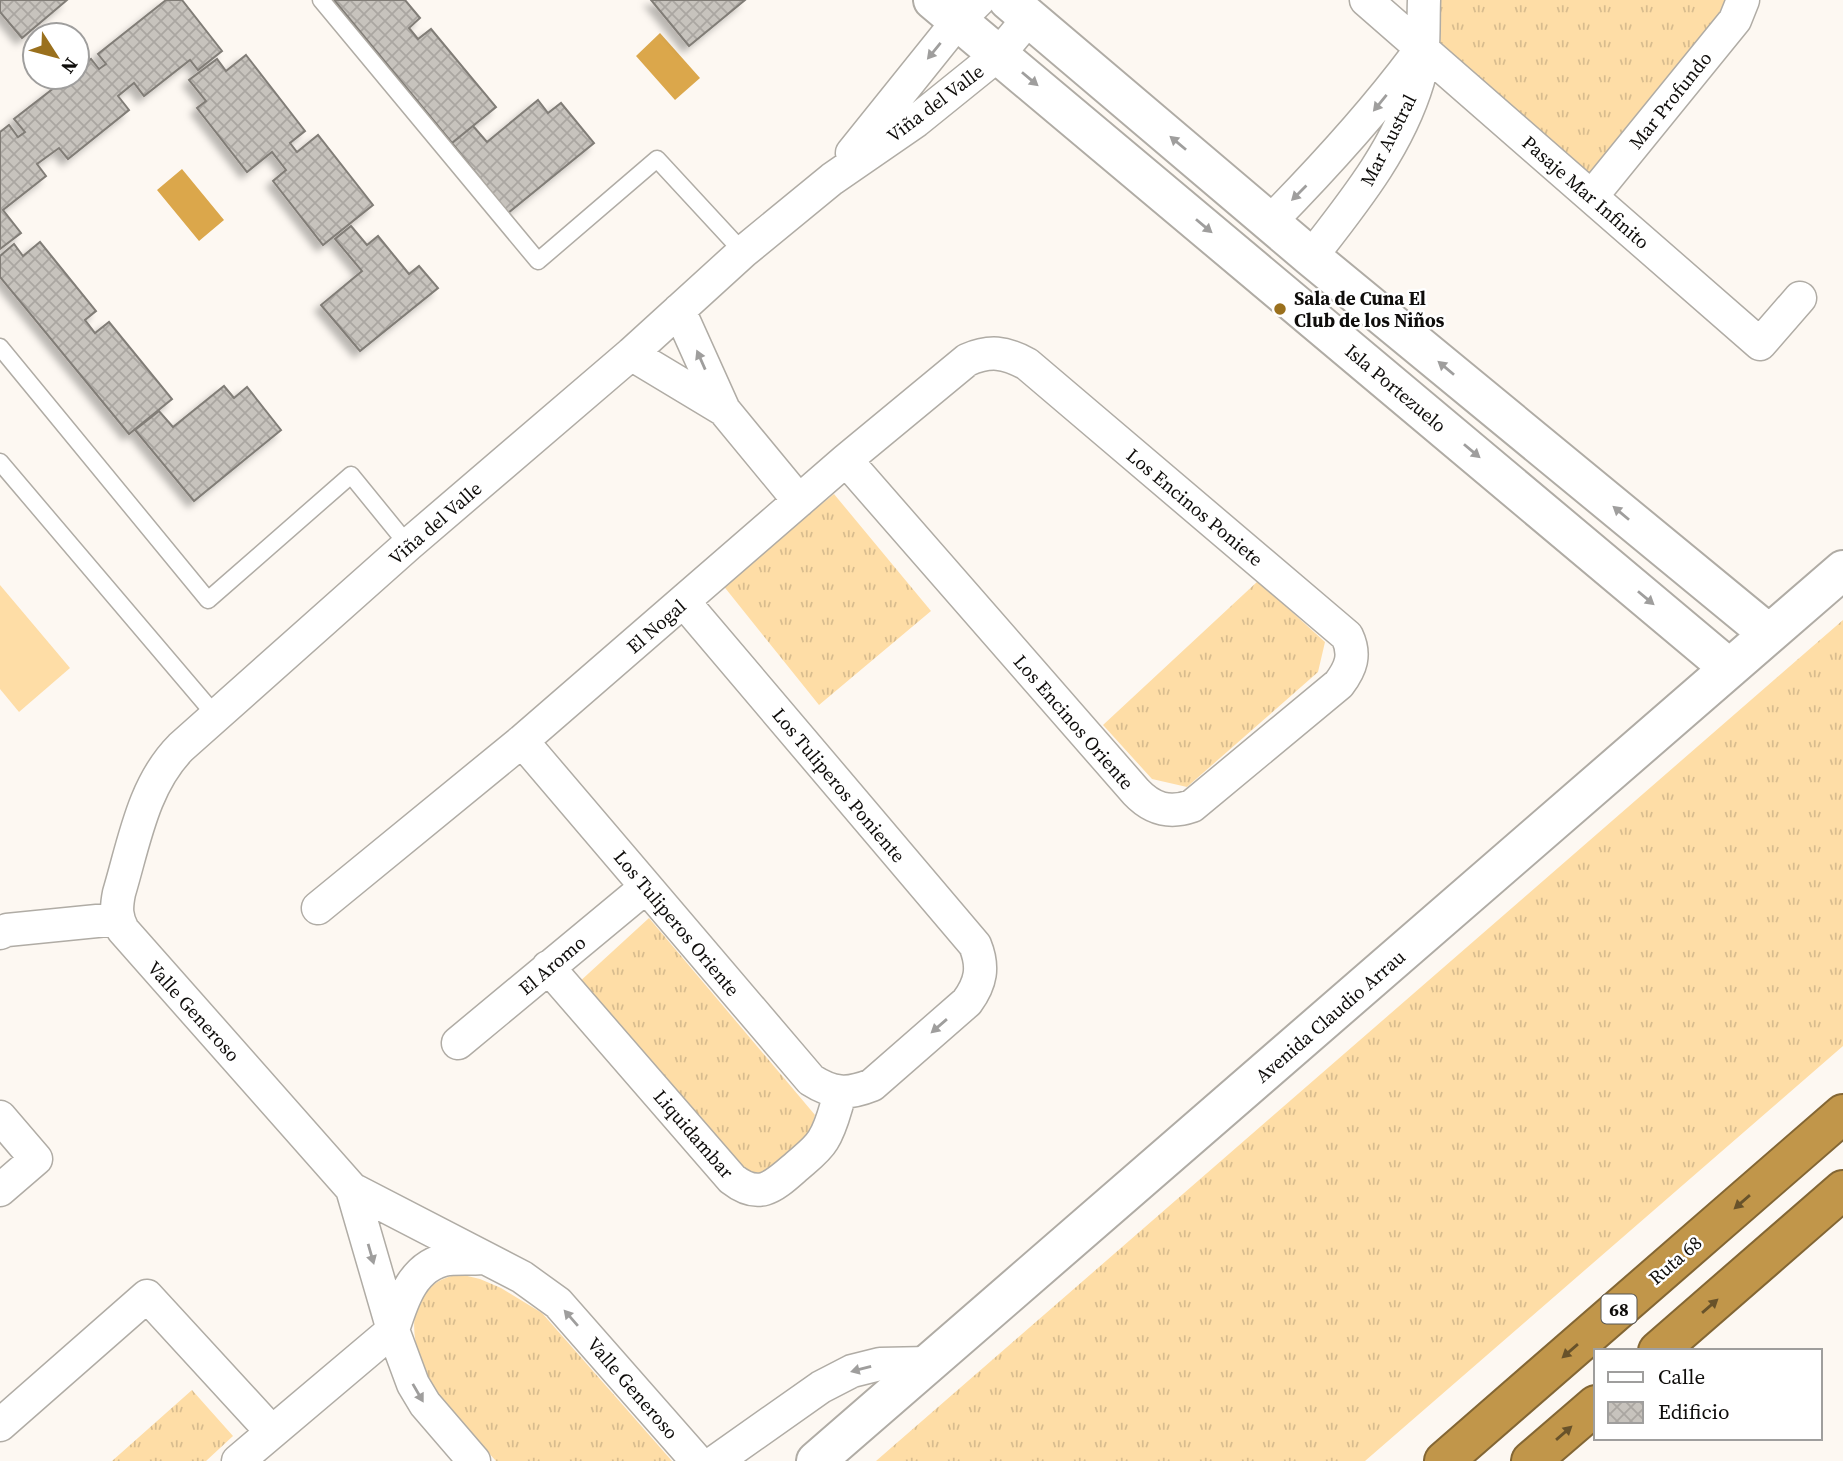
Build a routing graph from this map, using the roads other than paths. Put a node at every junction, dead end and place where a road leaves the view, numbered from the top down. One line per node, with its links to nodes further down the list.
1 (321, 0): 12 (lane)
2 (1366, 0): 7 (street, Pasaje Mar Infinito)
3 (1424, 0): 7 (street, Mar Austral)
4 (1743, 0): 10 (street, Mar Profundo)
5 (957, 7): 8 (street, Isla Portezuelo); 9 (street, Viña del Valle, one-way to 9)
6 (1019, 9): 8 (street, Viña del Valle); 11 (street, one-way to 6)
7 (1422, 49): 10 (street, Pasaje Mar Infinito); 11 (street, Mar Austral, one-way to 11); 13 (street, Mar Austral)
8 (999, 54): 9 (street, Viña del Valle); 27 (street, Isla Portezuelo, one-way to 27)
9 (832, 179): 12 (street, Viña del Valle)
10 (1592, 196): 14 (street, Pasaje Mar Infinito)
11 (1271, 221): 13 (street)
12 (743, 252): 15 (street, Viña del Valle)
13 (1311, 257): 26 (street, one-way to 13)
14 (1800, 298)
15 (679, 310): 18 (street, Viña del Valle); 19 (street, one-way to 15)
16 (0, 347): 23 (lane)
17 (998, 352): 20 (street, El Nogal); 28 (street, Los Encinos Poniete)
18 (631, 354): 19 (street); 23 (street, Viña del Valle)
19 (724, 410): 22 (street)
20 (846, 460): 22 (street, El Nogal); 28 (street, Los Encinos Oriente)
21 (0, 462): 29 (lane)
22 (799, 501): 25 (street, El Nogal)
23 (408, 545): 29 (street, Viña del Valle)
24 (1843, 570): 26 (street, Avenida Claudio Arrau)
25 (684, 602): 30 (street, El Nogal); 37 (street, Los Tuliperos Poniente, one-way to 37)
26 (1769, 634): 27 (street, Avenida Claudio Arrau)
27 (1729, 668): 46 (street, Avenida Claudio Arrau)
28 (1339, 684)
29 (216, 716): 33 (street, Viña del Valle)
30 (522, 741): 31 (street, Los Tuliperos Oriente); 32 (street, El Nogal)
31 (646, 887): 35 (street, El Aromo); 37 (street, Los Tuliperos Oriente)
32 (318, 908)
33 (117, 919): 34 (street); 40 (street, Valle Generoso)
34 (0, 933)
35 (548, 967): 36 (street, El Aromo); 37 (street, Liquidambar)
36 (458, 1042)
37 (840, 1094)
38 (1843, 1114): 55 (highway, Ruta 68 / 68, one-way to 55)
39 (0, 1117): 41 (street)
40 (352, 1189): 43 (street, Valle Generoso); 44 (street, Valle Generoso, one-way to 44)
41 (0, 1190)
42 (1843, 1190): 45 (highway, one-way to 42)
43 (482, 1258): 44 (street); 52 (street, Valle Generoso, one-way to 43)
44 (393, 1329): 49 (street); 51 (street, Valle Generoso, one-way to 51)
45 (1660, 1349)
46 (929, 1363): 53 (street, one-way to 53); 54 (street, Avenida Claudio Arrau)
47 (1594, 1407): 56 (highway, one-way to 47)
48 (0, 1425): 49 (street)
49 (272, 1432): 50 (street)
50 (238, 1461)
51 (474, 1461)
52 (697, 1461)
53 (716, 1461)
54 (816, 1461)
55 (1444, 1461)
56 (1531, 1461)

